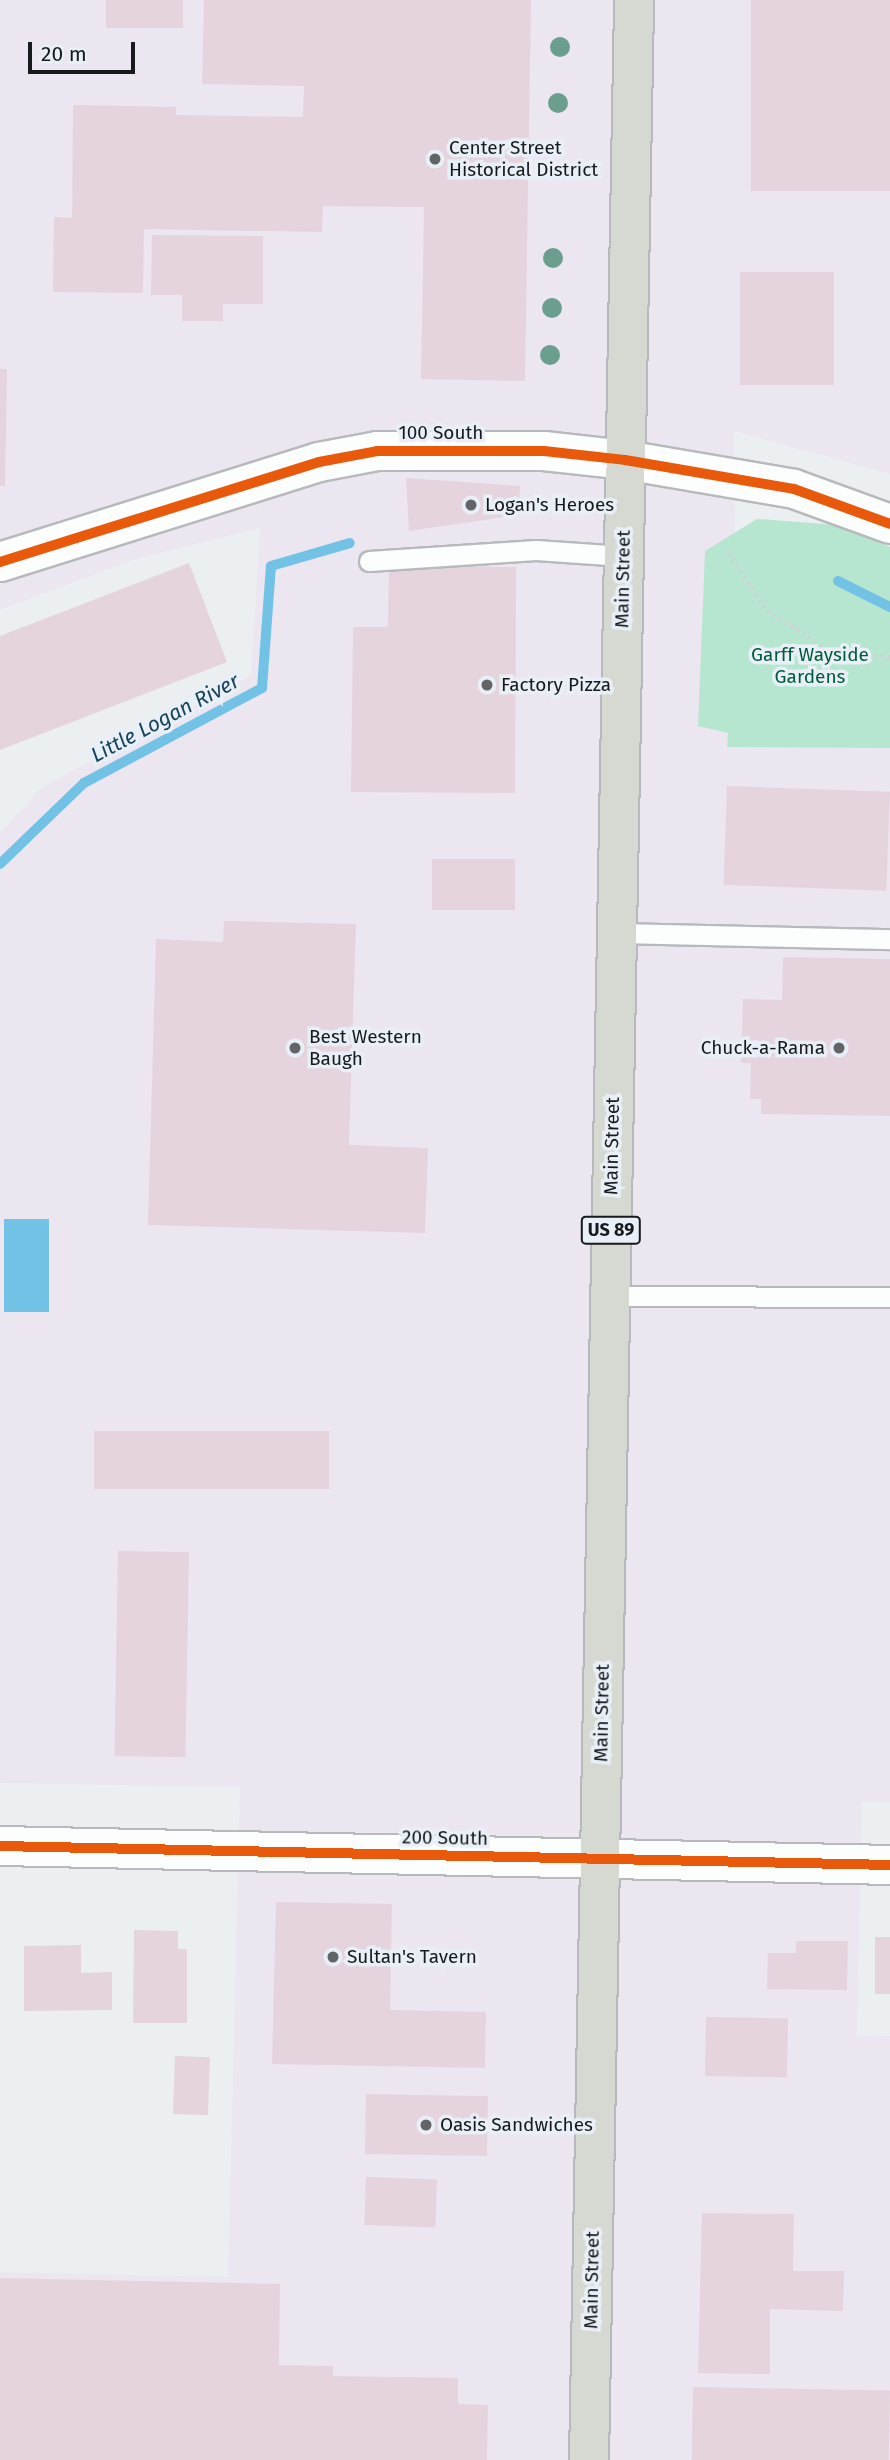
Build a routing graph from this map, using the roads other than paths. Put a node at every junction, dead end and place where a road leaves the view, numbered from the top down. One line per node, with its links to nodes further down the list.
1 (634, 0): 2 (highway, Main Street / US 89)
2 (625, 460): 3 (street, 100 South); 4 (highway, Main Street / US 89); 6 (street, 100 South)
3 (890, 524)
4 (623, 556): 5 (lane); 7 (highway, Main Street / US 89)
5 (369, 561)
6 (0, 562)
7 (616, 933): 8 (lane); 9 (highway, Main Street / US 89)
8 (890, 939)
9 (610, 1296): 10 (lane); 12 (highway, Main Street / US 89)
10 (890, 1297)
11 (0, 1846): 12 (street, 200 South)
12 (599, 1858): 13 (street, 200 South); 14 (highway, Main Street / US 89)
13 (890, 1865)
14 (589, 2460)

